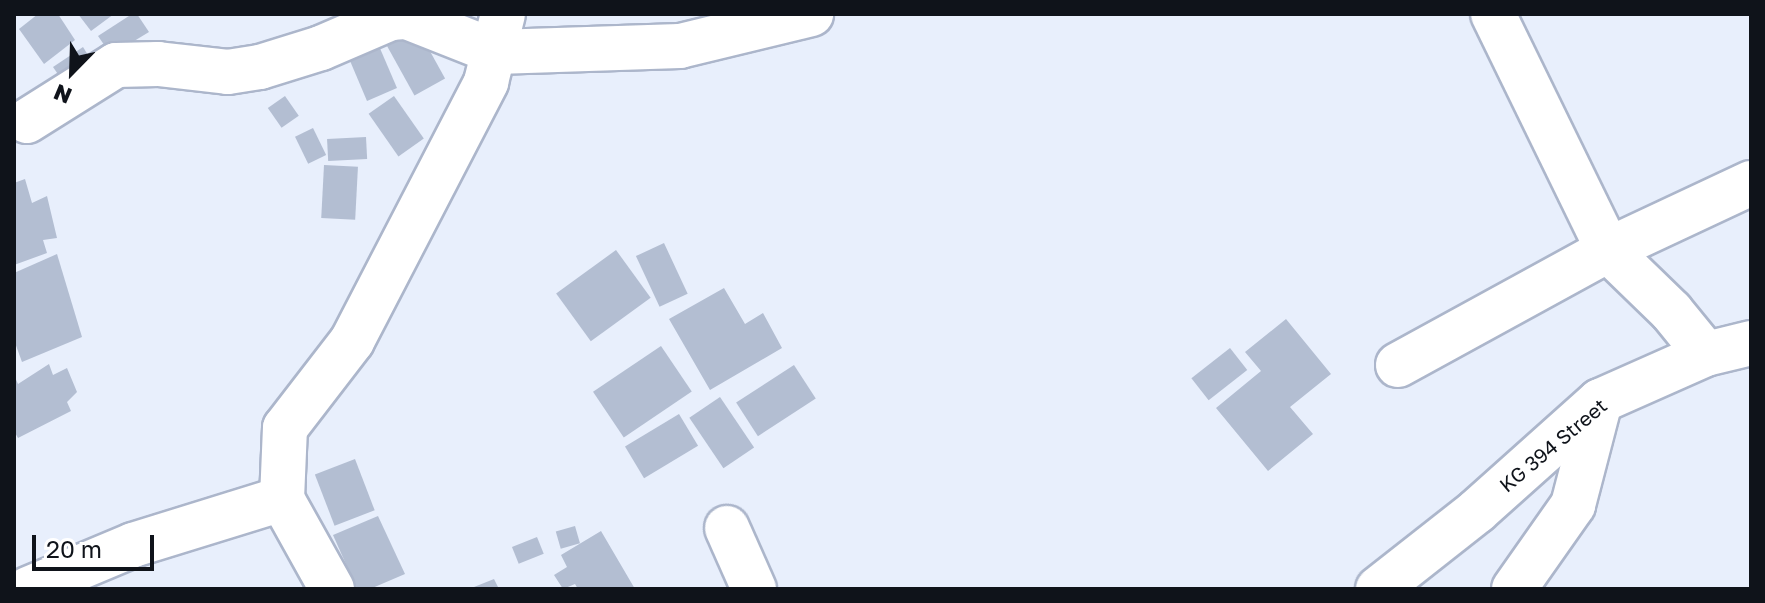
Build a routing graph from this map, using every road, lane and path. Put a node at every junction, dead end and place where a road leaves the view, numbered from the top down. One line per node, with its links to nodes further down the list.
1 (811, 14): 3 (street)
2 (1493, 14): 6 (street)
3 (500, 33): 4 (street); 11 (street)
4 (27, 121)
5 (1751, 183): 6 (street)
6 (1608, 250): 8 (street); 9 (street)
7 (1751, 343): 8 (street, KG 394 Street)
8 (1706, 354): 10 (street, KG 394 Street)
9 (1398, 365)
10 (1600, 401): 16 (street, KG 394 Street); 17 (street)
11 (282, 499): 13 (street); 14 (street)
12 (727, 528): 15 (street)
13 (28, 589)
14 (332, 589)
15 (754, 589)
16 (1378, 589)
17 (1514, 589)

